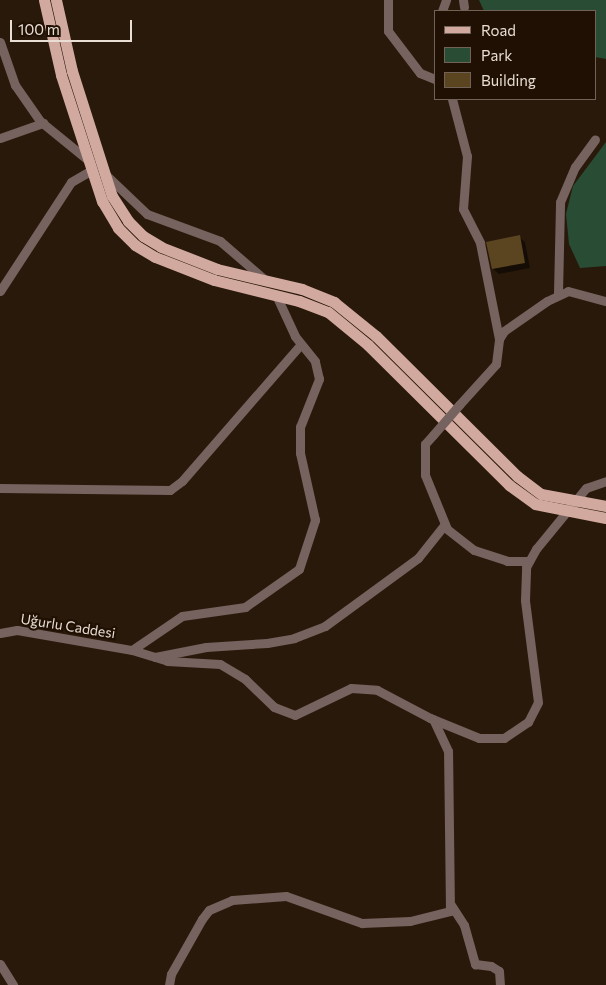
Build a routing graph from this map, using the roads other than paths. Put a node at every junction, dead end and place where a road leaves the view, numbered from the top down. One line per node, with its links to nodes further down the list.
1 (44, 0): 10 (main road)
2 (56, 0): 11 (main road)
3 (388, 0): 5 (street)
4 (0, 42): 7 (street)
5 (434, 79)
6 (452, 100): 17 (street)
7 (43, 123): 8 (street); 10 (street)
8 (0, 138)
9 (596, 139): 14 (street)
10 (90, 165): 11 (street); 13 (street); 15 (main road)
11 (105, 173): 12 (street); 12 (main road)
12 (266, 281): 21 (main road)
13 (0, 292)
14 (558, 293): 16 (street); 17 (street)
15 (276, 295): 18 (street); 23 (main road)
16 (606, 301)
17 (499, 339): 25 (street, bridge)
18 (301, 344): 20 (street); 28 (street)
19 (606, 481): 21 (street)
20 (0, 488)
21 (576, 502): 22 (main road); 23 (street)
22 (606, 506)
23 (568, 512): 24 (main road); 26 (street)
24 (606, 518)
25 (445, 524): 26 (street); 29 (street)
26 (529, 561): 30 (street, Uğurlu Caddesi)
27 (0, 633): 28 (street, Uğurlu Caddesi)
28 (132, 650): 29 (street, Uğurlu Caddesi)
29 (155, 657): 30 (street, Uğurlu Caddesi)
30 (433, 719): 31 (street)
31 (451, 905): 34 (street); 35 (street)
32 (0, 964): 33 (street)
33 (13, 985)
34 (169, 985)
35 (500, 985)

